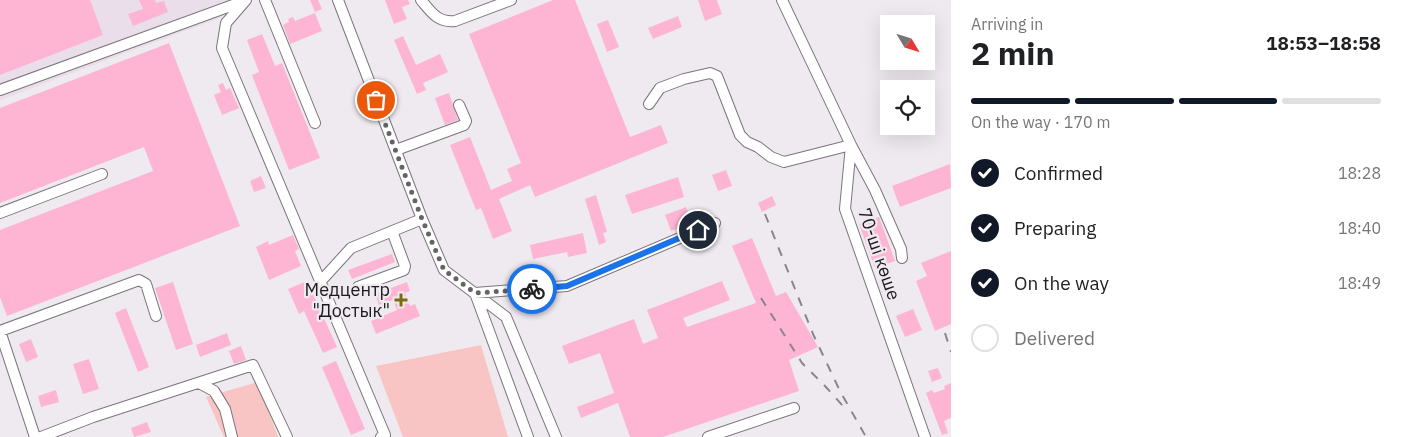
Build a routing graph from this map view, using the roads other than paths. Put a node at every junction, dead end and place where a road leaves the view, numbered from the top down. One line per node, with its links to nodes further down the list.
1 (245, 0): 7 (street); 19 (street)
2 (266, 0): 10 (street)
3 (338, 0): 12 (street)
4 (421, 0): 5 (street)
5 (511, 0)
6 (782, 0): 11 (street)
7 (0, 90)
8 (648, 104): 11 (street)
9 (459, 106): 12 (street)
10 (315, 123)
11 (851, 145): 18 (street); 34 (street, 70-ші көше)
12 (396, 150): 15 (street)
13 (102, 174): 14 (street)
14 (0, 213)
15 (422, 219): 17 (street); 21 (street)
16 (715, 223): 21 (street)
17 (392, 231): 19 (street); 20 (street)
18 (902, 258)
19 (321, 281): 30 (street)
20 (358, 287)
21 (475, 293): 31 (street); 32 (street)
22 (156, 316): 23 (street)
23 (0, 331): 26 (street)
24 (199, 382): 27 (street); 28 (street); 29 (street)
25 (794, 408): 33 (street)
26 (35, 437)
27 (41, 437)
28 (232, 437)
29 (287, 437)
30 (381, 437)
31 (528, 437)
32 (556, 437)
33 (708, 437)
34 (925, 437)

